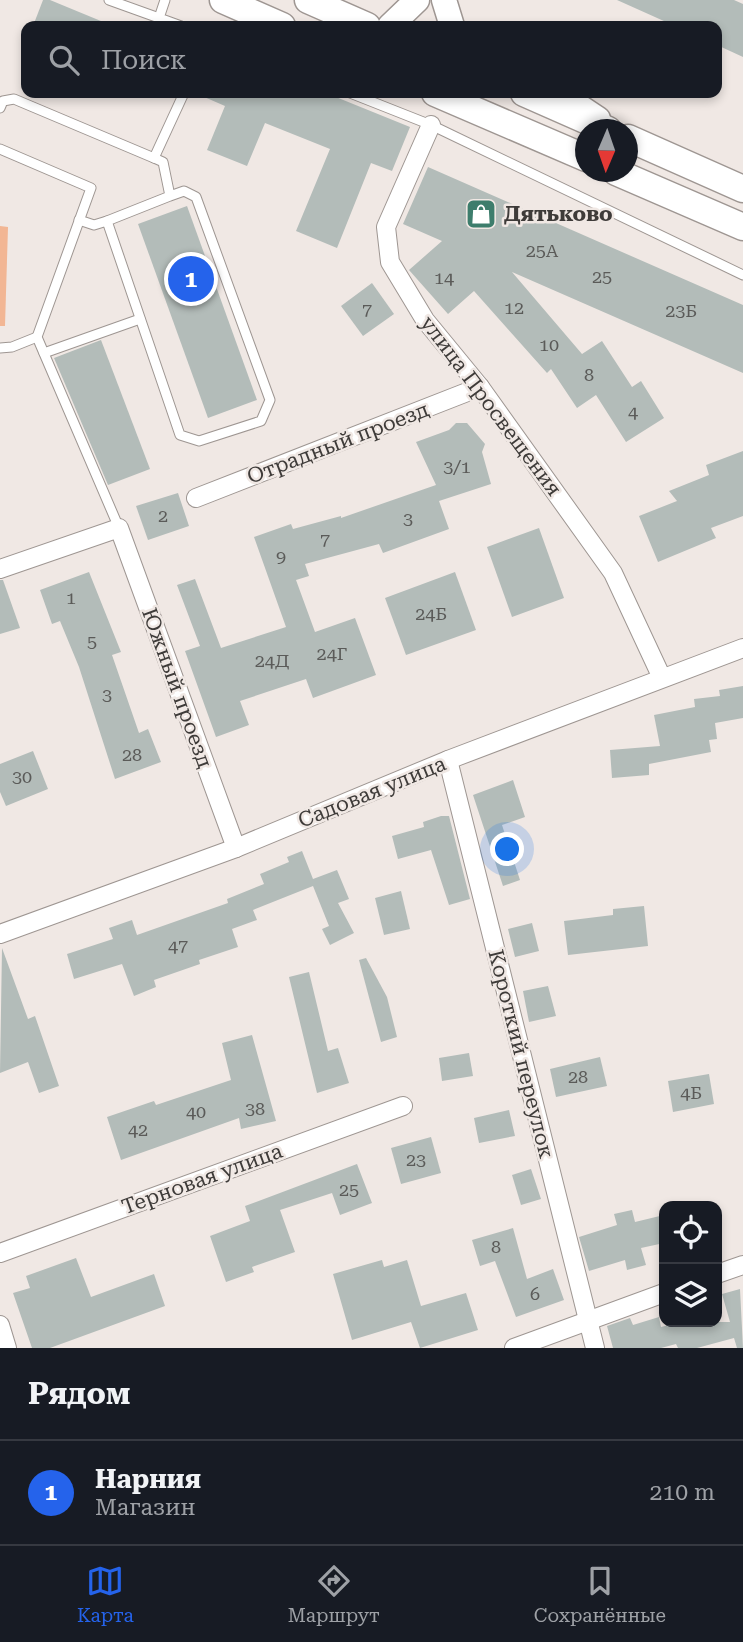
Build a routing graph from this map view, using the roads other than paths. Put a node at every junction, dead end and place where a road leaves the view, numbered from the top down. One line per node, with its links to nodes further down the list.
1 (109, 0): 7 (lane)
2 (165, 0): 7 (lane)
3 (223, 0): 9 (main road)
4 (307, 0): 10 (main road)
5 (417, 0): 11 (main road)
6 (444, 0): 12 (main road)
7 (159, 18): 8 (lane)
8 (167, 21)
9 (271, 21)
10 (355, 21)
11 (395, 21)
12 (450, 21)
13 (182, 98): 25 (lane)
14 (363, 98): 21 (lane)
15 (447, 98): 24 (main road)
16 (536, 98): 19 (main road)
17 (566, 98): 20 (main road)
18 (0, 108): 25 (lane)
19 (585, 119)
20 (596, 119)
21 (431, 125): 32 (lane); 37 (street, улица Просвещения)
22 (638, 142): 27 (main road)
23 (0, 149): 29 (lane)
24 (575, 153)
25 (154, 158): 28 (lane)
26 (638, 182): 31 (main road)
27 (743, 189)
28 (170, 196): 30 (lane); 33 (lane)
29 (79, 220): 30 (lane); 34 (lane)
30 (107, 221): 33 (lane)
31 (743, 227)
32 (743, 275)
33 (140, 319): 36 (lane)
34 (37, 337): 35 (lane); 36 (lane)
35 (0, 348)
36 (44, 353): 39 (lane)
37 (480, 387): 38 (street, Отрадный проезд); 42 (street, улица Просвещения)
38 (195, 498)
39 (119, 528): 40 (street); 44 (street, Южный проезд)
40 (0, 569)
41 (743, 648): 42 (street, Садовая улица)
42 (662, 678): 43 (street, Садовая улица)
43 (448, 760): 44 (street, Садовая улица); 51 (street, Короткий переулок)
44 (236, 848): 45 (street, Садовая улица)
45 (0, 934)
46 (403, 1106): 47 (street, Терновая улица)
47 (0, 1253)
48 (743, 1265): 49 (street)
49 (722, 1272)
50 (659, 1295): 51 (street)
51 (587, 1321): 54 (street); 55 (street, Короткий переулок)
52 (0, 1325): 53 (street)
53 (7, 1348)
54 (514, 1348)
55 (595, 1348)

